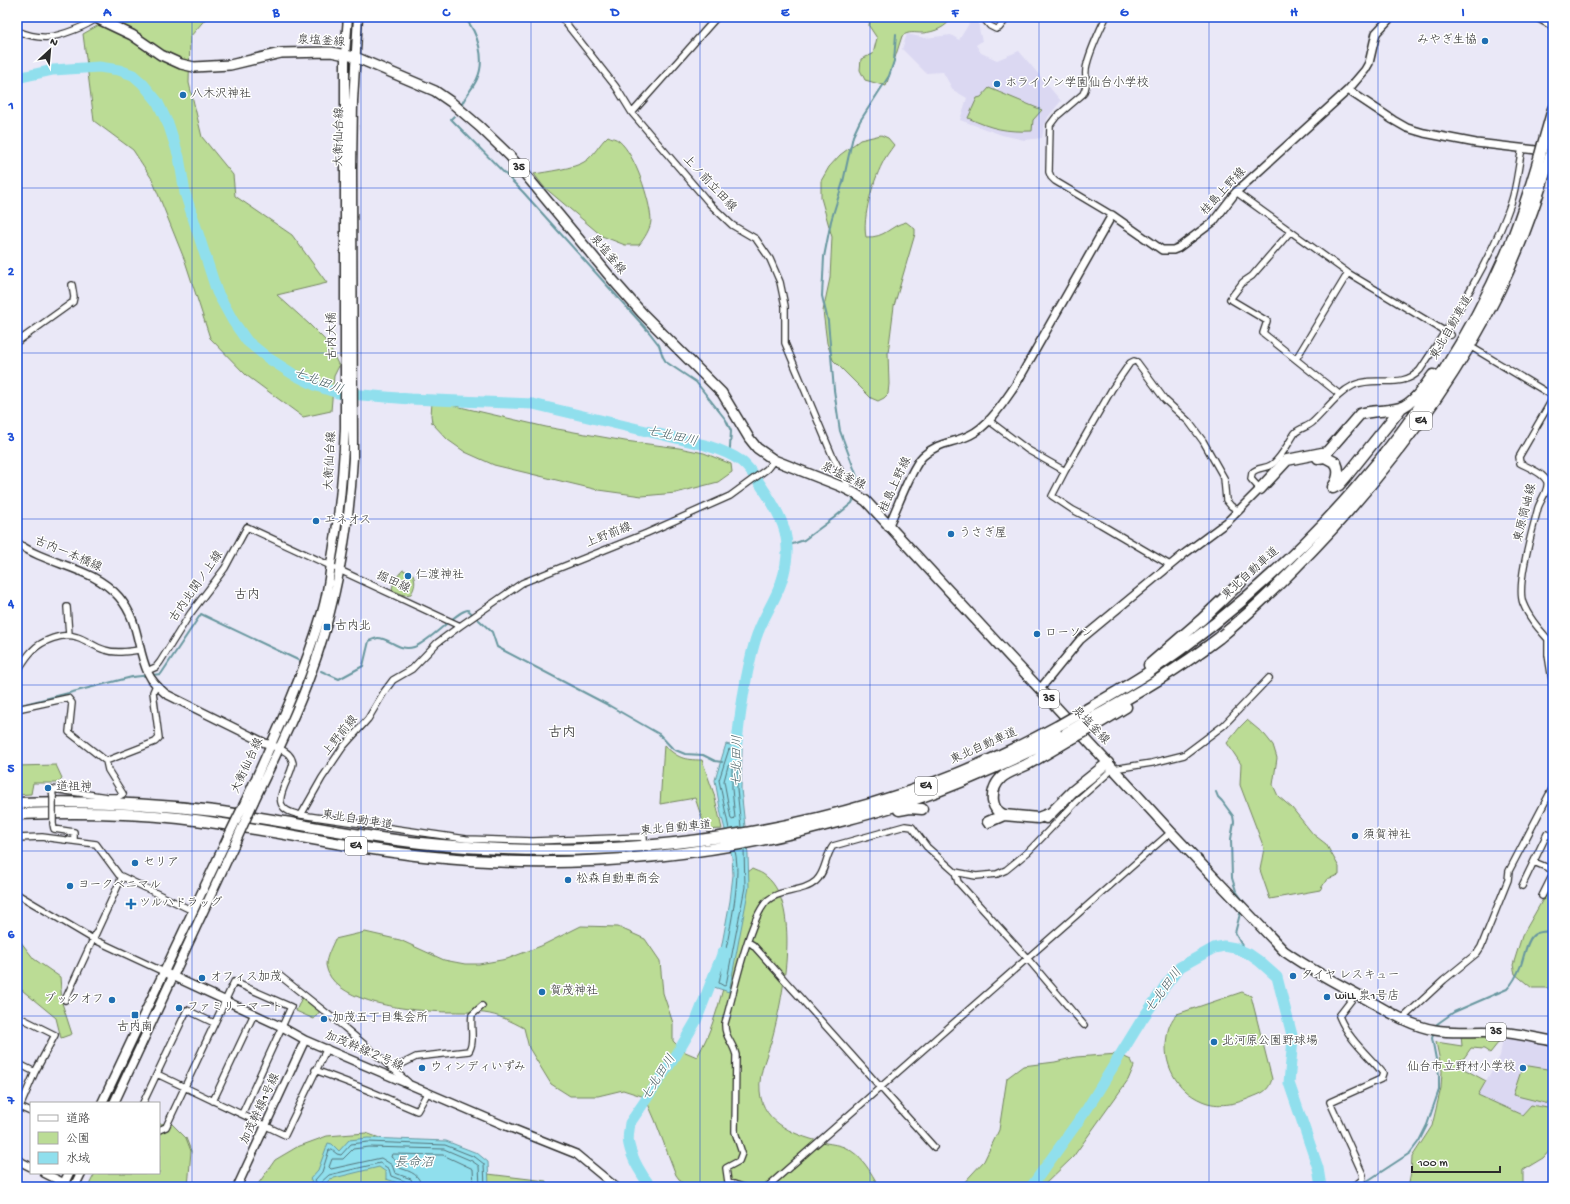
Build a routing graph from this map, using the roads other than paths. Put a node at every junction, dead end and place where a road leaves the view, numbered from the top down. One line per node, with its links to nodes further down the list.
1 (348, 17): 13 (main road, 大衡仙台線)
2 (358, 17): 14 (main road, 大衡仙台線)
3 (561, 17): 17 (street, 上ノ前立田線)
4 (717, 17): 17 (street)
5 (985, 17): 6 (street)
6 (1008, 17)
7 (1106, 17): 21 (street)
8 (1391, 17): 15 (street, 桂島上野線)
9 (1537, 17): 11 (street)
10 (96, 18): 12 (street); 13 (main road, 泉塩釜線 / 35)
11 (1553, 26)
12 (17, 31)
13 (345, 54): 14 (main road, 泉塩釜線 / 35); 25 (main road, 大衡仙台線)
14 (355, 57): 26 (main road, 大衡仙台線); 41 (main road, 泉塩釜線 / 35)
15 (1348, 90): 18 (street); 20 (street, 桂島上野線)
16 (1553, 109): 19 (highway, 東北自動車道 / E4)
17 (632, 113): 45 (street, 上ノ前立田線)
18 (1522, 148): 19 (street); 28 (street)
19 (1548, 151): 27 (highway, 東北自動車道 / E4); 67 (highway, 東北自動車道 / E4, bridge)
20 (1236, 192): 21 (street, 桂島上野線); 22 (street)
21 (1112, 215): 38 (street, 桂島上野線)
22 (1290, 232): 23 (street); 32 (street)
23 (1348, 274): 28 (street); 32 (street)
24 (72, 285): 30 (street)
25 (345, 300): 36 (main road, 古内大橋)
26 (353, 305): 37 (main road, 古内大橋)
27 (1474, 318): 35 (highway); 65 (highway, 東北自動車道 / E4)
28 (1444, 331): 29 (street); 33 (street)
29 (1451, 335)
30 (17, 342)
31 (1474, 348): 34 (street)
32 (1296, 359): 33 (street)
33 (1339, 394): 44 (street)
34 (1553, 397): 56 (street, 東原筒岫線)
35 (1402, 407): 42 (highway); 42 (highway)
36 (344, 419): 39 (main road, 大衡仙台線)
37 (354, 419): 40 (main road, 大衡仙台線)
38 (988, 420): 43 (street); 47 (street, 桂島上野線)
39 (345, 428): 40 (main road); 50 (main road, 大衡仙台線)
40 (353, 429): 51 (main road, 大衡仙台線)
41 (774, 460): 45 (main road, 泉塩釜線 / 35); 54 (street, 上野前線)
42 (1280, 469): 44 (highway)
43 (1065, 471): 46 (street); 49 (street)
44 (1260, 489): 46 (street)
45 (855, 494): 47 (main road, 泉塩釜線 / 35)
46 (1239, 512): 49 (street)
47 (888, 527): 64 (main road, 泉塩釜線 / 35)
48 (17, 543): 58 (street, 古内一本橋線)
49 (1170, 565): 64 (street)
50 (331, 566): 51 (street, 掘田線); 60 (street, 古内北関ノ上線); 68 (main road, 大衡仙台線)
51 (340, 570): 54 (street, 掘田線); 68 (main road, 大衡仙台線)
52 (1241, 582): 65 (highway)
53 (67, 607): 55 (street)
54 (460, 626): 75 (street, 上野前線)
55 (69, 635): 58 (street); 59 (street)
56 (1548, 640): 57 (street, 東原筒岫線); 63 (street)
57 (1553, 645)
58 (141, 650): 60 (street, 古内一本橋線)
59 (17, 672)
60 (149, 674): 62 (street, 古内一本橋線)
61 (1269, 678): 70 (street)
62 (156, 685): 68 (street, 古内一本橋線); 69 (street)
63 (1553, 686)
64 (1040, 689): 70 (main road, 泉塩釜線 / 35)
65 (1103, 700): 79 (highway, 東北自動車道 / E4, bridge)
66 (17, 709): 69 (street)
67 (1068, 736): 76 (highway); 78 (highway, 東北自動車道 / E4)
68 (274, 747): 75 (street); 94 (main road, 大衡仙台線, bridge); 100 (main road, 大衡仙台線, bridge)
69 (106, 761): 83 (street, bridge)
70 (1111, 766): 76 (highway); 80 (main road, 泉塩釜線 / 35); 88 (street)
71 (1553, 787): 107 (street)
72 (17, 803): 85 (highway, 東北自動車道 / E4)
73 (922, 809): 78 (highway)
74 (17, 814): 85 (highway, 東北自動車道 / E4)
75 (301, 815): 84 (street)
76 (1002, 818): 77 (highway)
77 (988, 822)
78 (819, 828): 79 (highway, 東北自動車道 / E4)
79 (787, 830): 85 (highway, 東北自動車道 / E4)
80 (1171, 832): 97 (street); 101 (main road, 泉塩釜線 / 35)
81 (1553, 837): 86 (street)
82 (17, 838): 83 (street)
83 (74, 841): 90 (street)
84 (644, 843)
85 (696, 846)
86 (1534, 862): 87 (street); 91 (street)
87 (1553, 870)
88 (955, 872): 96 (street); 97 (street)
89 (1553, 874): 93 (street)
90 (122, 877): 94 (street); 95 (street)
91 (1522, 886)
92 (17, 894): 95 (street)
93 (1542, 896)
94 (193, 911): 98 (main road, 大衡仙台線)
95 (93, 939): 98 (street); 102 (street)
96 (748, 942): 121 (street); 142 (street)
97 (1027, 958): 109 (street); 121 (street)
98 (164, 972): 100 (street, 加茂幹線２号線); 124 (main road, 大衡仙台線)
99 (279, 975): 115 (street)
100 (172, 976): 103 (street, 加茂幹線２号線); 125 (main road, 大衡仙台線)
101 (1356, 994): 107 (main road, 泉塩釜線 / 35); 144 (street)
102 (65, 1000)
103 (225, 1001): 105 (street, 加茂幹線２号線); 108 (street); 110 (street)
104 (482, 1006): 115 (street)
105 (254, 1014): 110 (street, 加茂幹線２号線); 123 (street)
106 (17, 1016): 117 (street)
107 (1402, 1019): 112 (main road, 泉塩釜線 / 35)
108 (214, 1023): 118 (street); 120 (street)
109 (1084, 1025)
110 (282, 1027): 111 (street, 加茂幹線２号線); 129 (street)
111 (305, 1040): 113 (street, 加茂幹線２号線); 130 (street, 加茂幹線1号線)
112 (1553, 1041)
113 (327, 1048): 116 (street); 119 (street, 加茂幹線２号線)
114 (17, 1063): 117 (street)
115 (392, 1068): 119 (street)
116 (315, 1070): 122 (street); 130 (street)
117 (36, 1072): 127 (street)
118 (157, 1074): 120 (street); 126 (street)
119 (411, 1085): 122 (street, 加茂幹線２号線)
120 (185, 1087): 123 (street); 131 (street)
121 (881, 1087): 132 (street); 143 (street)
122 (428, 1092): 141 (street, 加茂幹線２号線)
123 (213, 1101): 129 (street)
124 (102, 1102)
125 (114, 1102)
126 (143, 1102)
127 (18, 1106): 128 (street)
128 (30, 1112)
129 (242, 1114): 130 (street)
130 (265, 1126): 140 (street, 加茂幹線1号線)
131 (160, 1130)
132 (934, 1147)
133 (17, 1160): 134 (street)
134 (30, 1166)
135 (46, 1174): 138 (street)
136 (68, 1174): 138 (main road)
137 (80, 1174): 139 (main road)
138 (63, 1185): 139 (street)
139 (73, 1187)
140 (236, 1187)
141 (616, 1187)
142 (743, 1187)
143 (767, 1187)
144 (1353, 1187)

